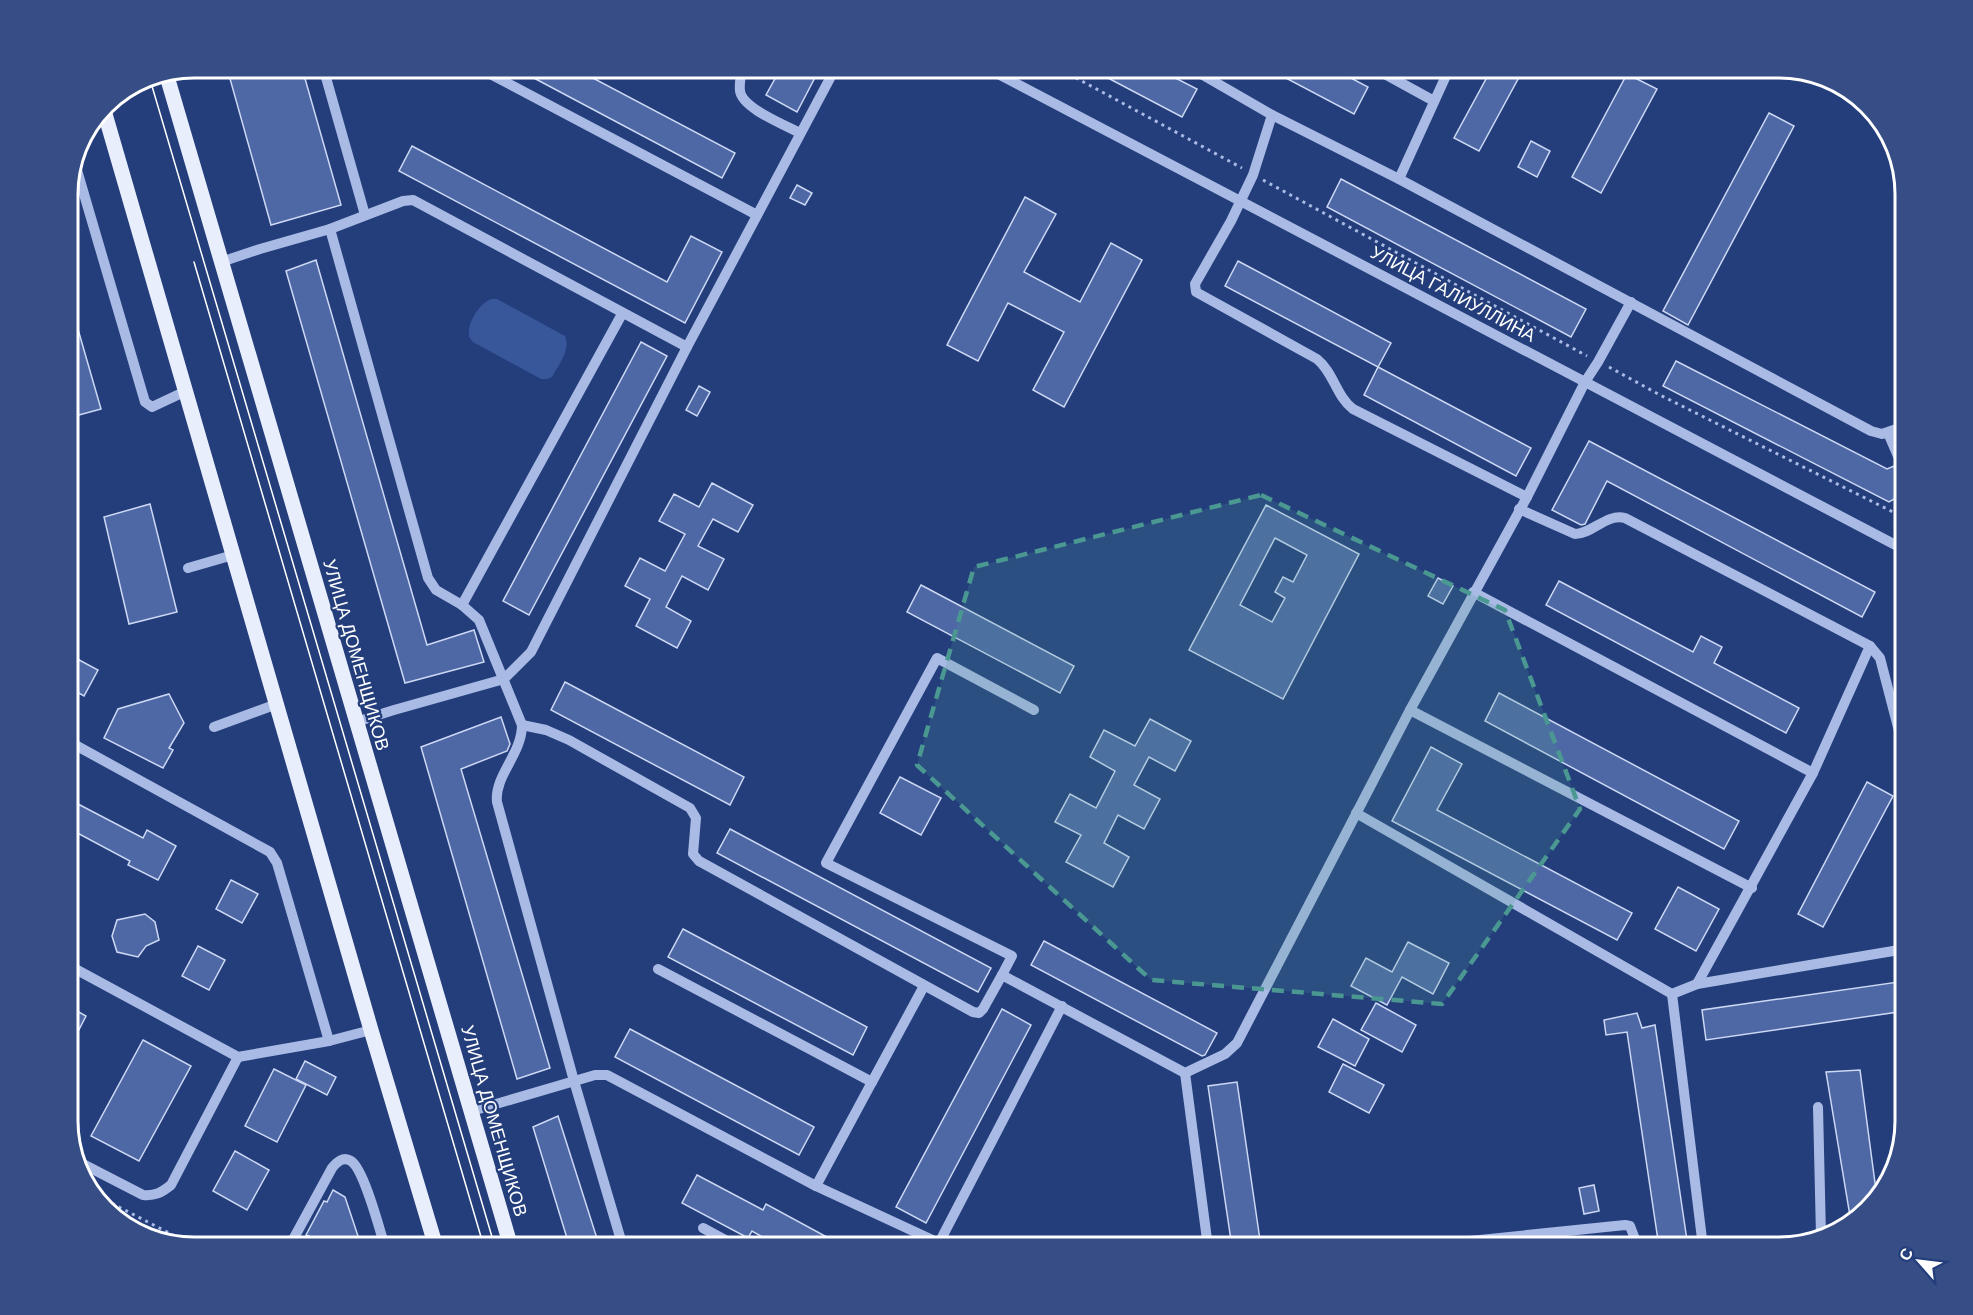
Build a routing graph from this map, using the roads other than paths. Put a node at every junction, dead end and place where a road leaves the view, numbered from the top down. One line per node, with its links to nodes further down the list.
1 (326, 78): 17 (street)
2 (496, 78): 18 (street)
3 (741, 78): 13 (street)
4 (830, 78): 13 (street)
5 (1004, 78): 16 (street, УЛИЦА ГАЛИУЛЛИНА)
6 (1207, 78): 11 (street)
7 (1391, 78): 10 (street)
8 (1445, 78): 10 (street)
9 (168, 81): 20 (main road, УЛИЦА ДОМЕНЩИКОВ)
10 (1434, 101): 15 (street)
11 (1272, 114): 15 (street); 16 (street)
12 (106, 118): 25 (main road)
13 (800, 133): 18 (street)
14 (79, 177): 25 (street)
15 (1399, 179): 21 (street)
16 (1240, 201): 24 (street, УЛИЦА ГАЛИУЛЛИНА); 29 (street)
17 (364, 215): 19 (street); 22 (street)
18 (757, 215): 23 (street)
19 (330, 230): 20 (street); 35 (street)
20 (221, 262): 42 (main road, УЛИЦА ДОМЕНЩИКОВ)
21 (1631, 302): 24 (street); 27 (street)
22 (622, 314): 23 (street); 35 (street)
23 (687, 347): 37 (street)
24 (1585, 382): 29 (street); 31 (street, УЛИЦА ГАЛИУЛЛИНА)
25 (186, 391): 32 (main road)
26 (1895, 430): 27 (street)
27 (1888, 432): 28 (street)
28 (1895, 449)
29 (1527, 496): 30 (street)
30 (1519, 509): 34 (street); 36 (street)
31 (1895, 545)
32 (233, 555): 33 (street); 38 (main road)
33 (188, 568)
34 (1473, 591): 40 (street); 46 (street)
35 (462, 605): 37 (street)
36 (1870, 646): 41 (street); 46 (street)
37 (504, 679): 42 (street); 43 (street)
38 (277, 704): 44 (street); 57 (main road)
39 (1034, 710): 52 (street)
40 (1410, 710): 47 (street); 48 (street)
41 (1895, 716)
42 (356, 722): 64 (main road, УЛИЦА ДОМЕНЩИКОВ)
43 (522, 725): 54 (street); 61 (street)
44 (214, 727)
45 (78, 746): 58 (street)
46 (1813, 773): 48 (street)
47 (1356, 813): 55 (street); 60 (street)
48 (1752, 888): 53 (street)
49 (1895, 951): 53 (street)
50 (658, 969): 62 (street)
51 (78, 970): 59 (street)
52 (1002, 975): 54 (street); 56 (street)
53 (1697, 984): 55 (street)
54 (924, 986): 62 (street)
55 (1672, 994): 80 (street)
56 (1062, 1006): 60 (street); 76 (street)
57 (371, 1030): 58 (street); 71 (main road)
58 (329, 1041): 59 (street)
59 (238, 1057): 65 (street)
60 (1185, 1073): 77 (street)
61 (574, 1081): 64 (street); 66 (street); 73 (street)
62 (872, 1082): 66 (street)
63 (1818, 1107): 68 (street)
64 (472, 1111): 72 (main road, УЛИЦА ДОМЕНЩИКОВ)
65 (88, 1167)
66 (816, 1186): 75 (street)
67 (703, 1228): 74 (street)
68 (1821, 1229)
69 (295, 1237): 70 (street)
70 (381, 1237)
71 (433, 1237)
72 (508, 1237)
73 (620, 1237)
74 (719, 1237)
75 (923, 1237)
76 (944, 1237)
77 (1207, 1237)
78 (1514, 1237): 79 (street)
79 (1635, 1237)
80 (1702, 1237)

